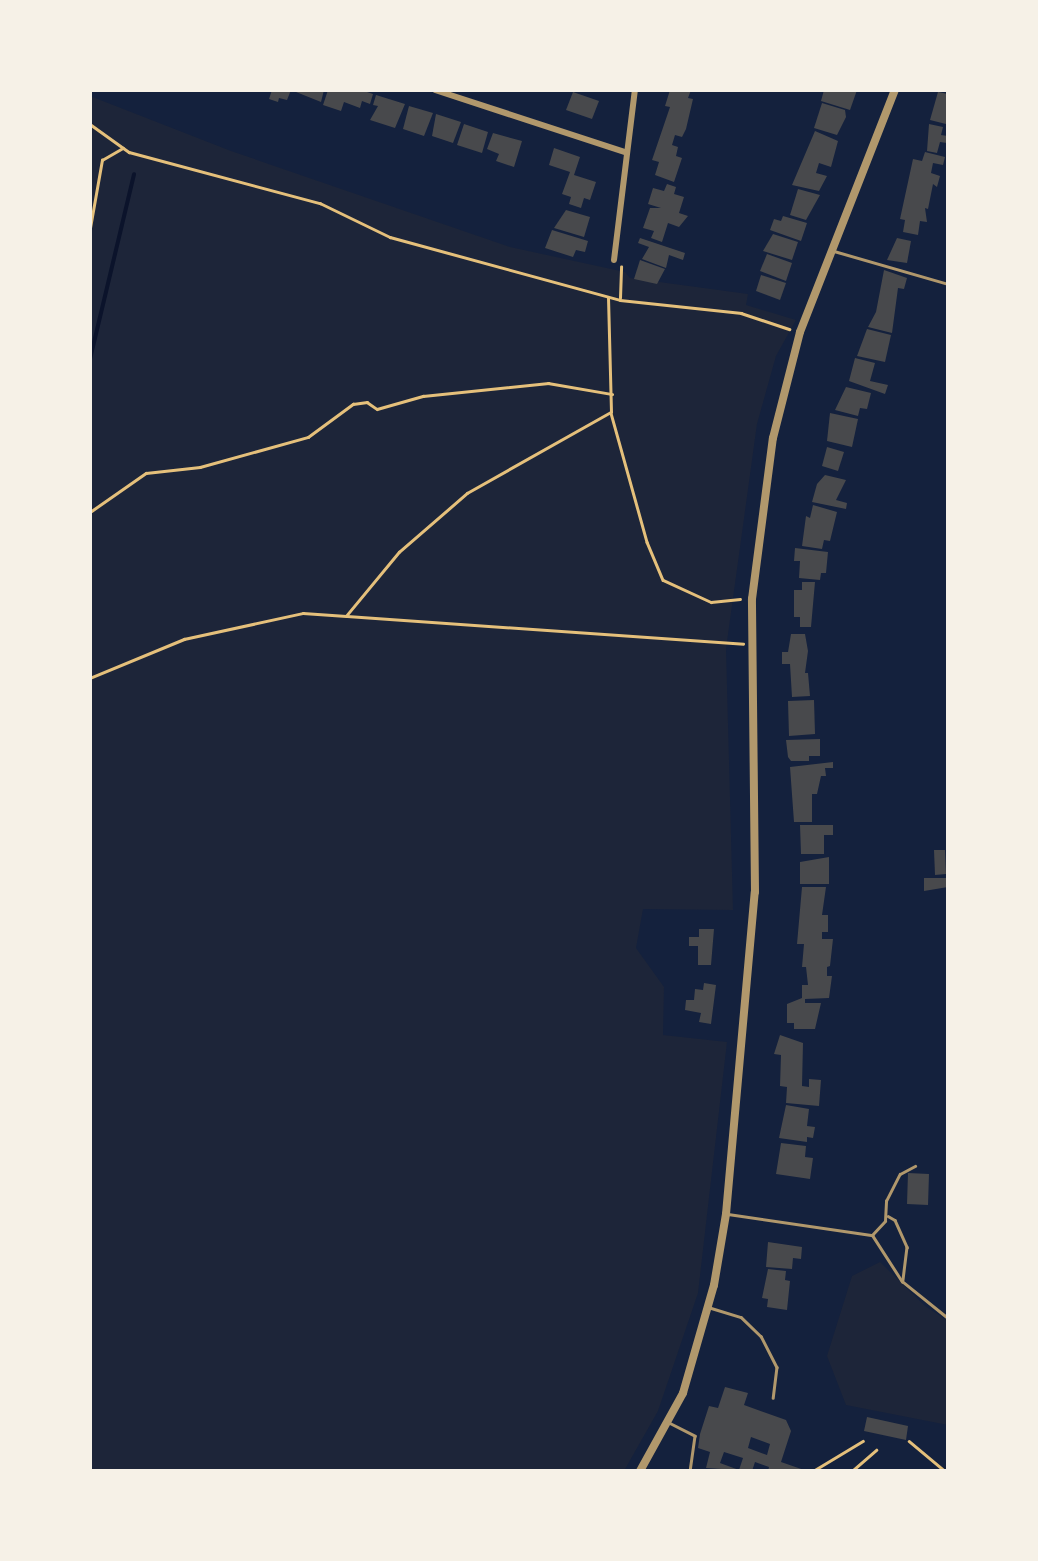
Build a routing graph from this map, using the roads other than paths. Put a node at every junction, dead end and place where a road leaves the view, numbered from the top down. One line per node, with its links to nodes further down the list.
1 (436, 90): 4 (street)
2 (635, 90): 4 (street)
3 (895, 90): 5 (street)
4 (624, 152): 6 (street)
5 (833, 251): 7 (lane); 9 (street)
6 (614, 260)
7 (948, 284)
8 (915, 1166): 10 (lane)
9 (726, 1214): 11 (lane); 13 (street)
10 (886, 1214): 11 (lane); 12 (lane)
11 (872, 1234): 12 (lane)
12 (902, 1282): 14 (lane)
13 (708, 1307): 15 (lane); 16 (street)
14 (948, 1318)
15 (773, 1398)
16 (668, 1422): 17 (street); 18 (lane)
17 (640, 1471)
18 (690, 1471)

